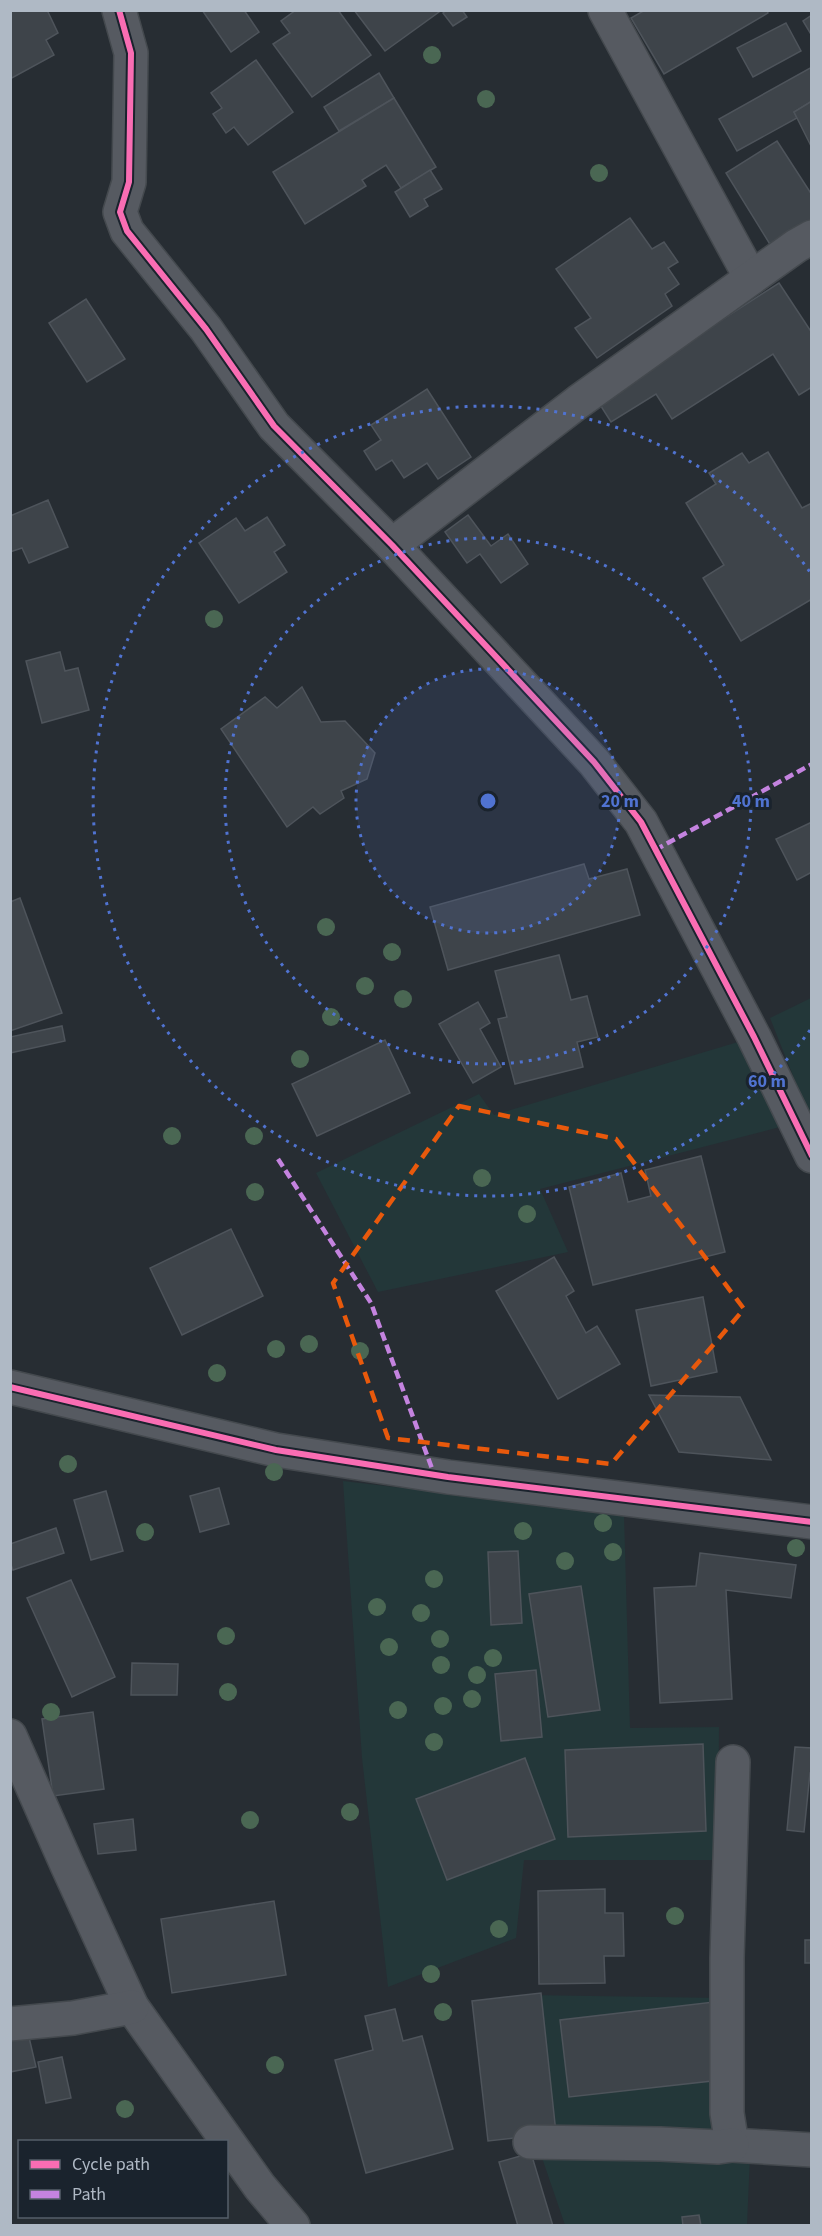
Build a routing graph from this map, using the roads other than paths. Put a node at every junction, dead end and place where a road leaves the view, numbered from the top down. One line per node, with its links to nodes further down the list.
1 (119, 10): 5 (street)
2 (605, 10): 4 (street)
3 (812, 237): 4 (street)
4 (751, 278): 5 (street)
5 (392, 545): 6 (street)
6 (812, 1156)
7 (10, 1387): 8 (street)
8 (812, 1522)
9 (10, 1736): 11 (street)
10 (733, 1762): 16 (street)
11 (132, 2007): 12 (street); 13 (street)
12 (10, 2024)
13 (227, 2140)
14 (228, 2142): 18 (street)
15 (530, 2142): 16 (street)
16 (732, 2145): 17 (street)
17 (812, 2150)
18 (293, 2226)

